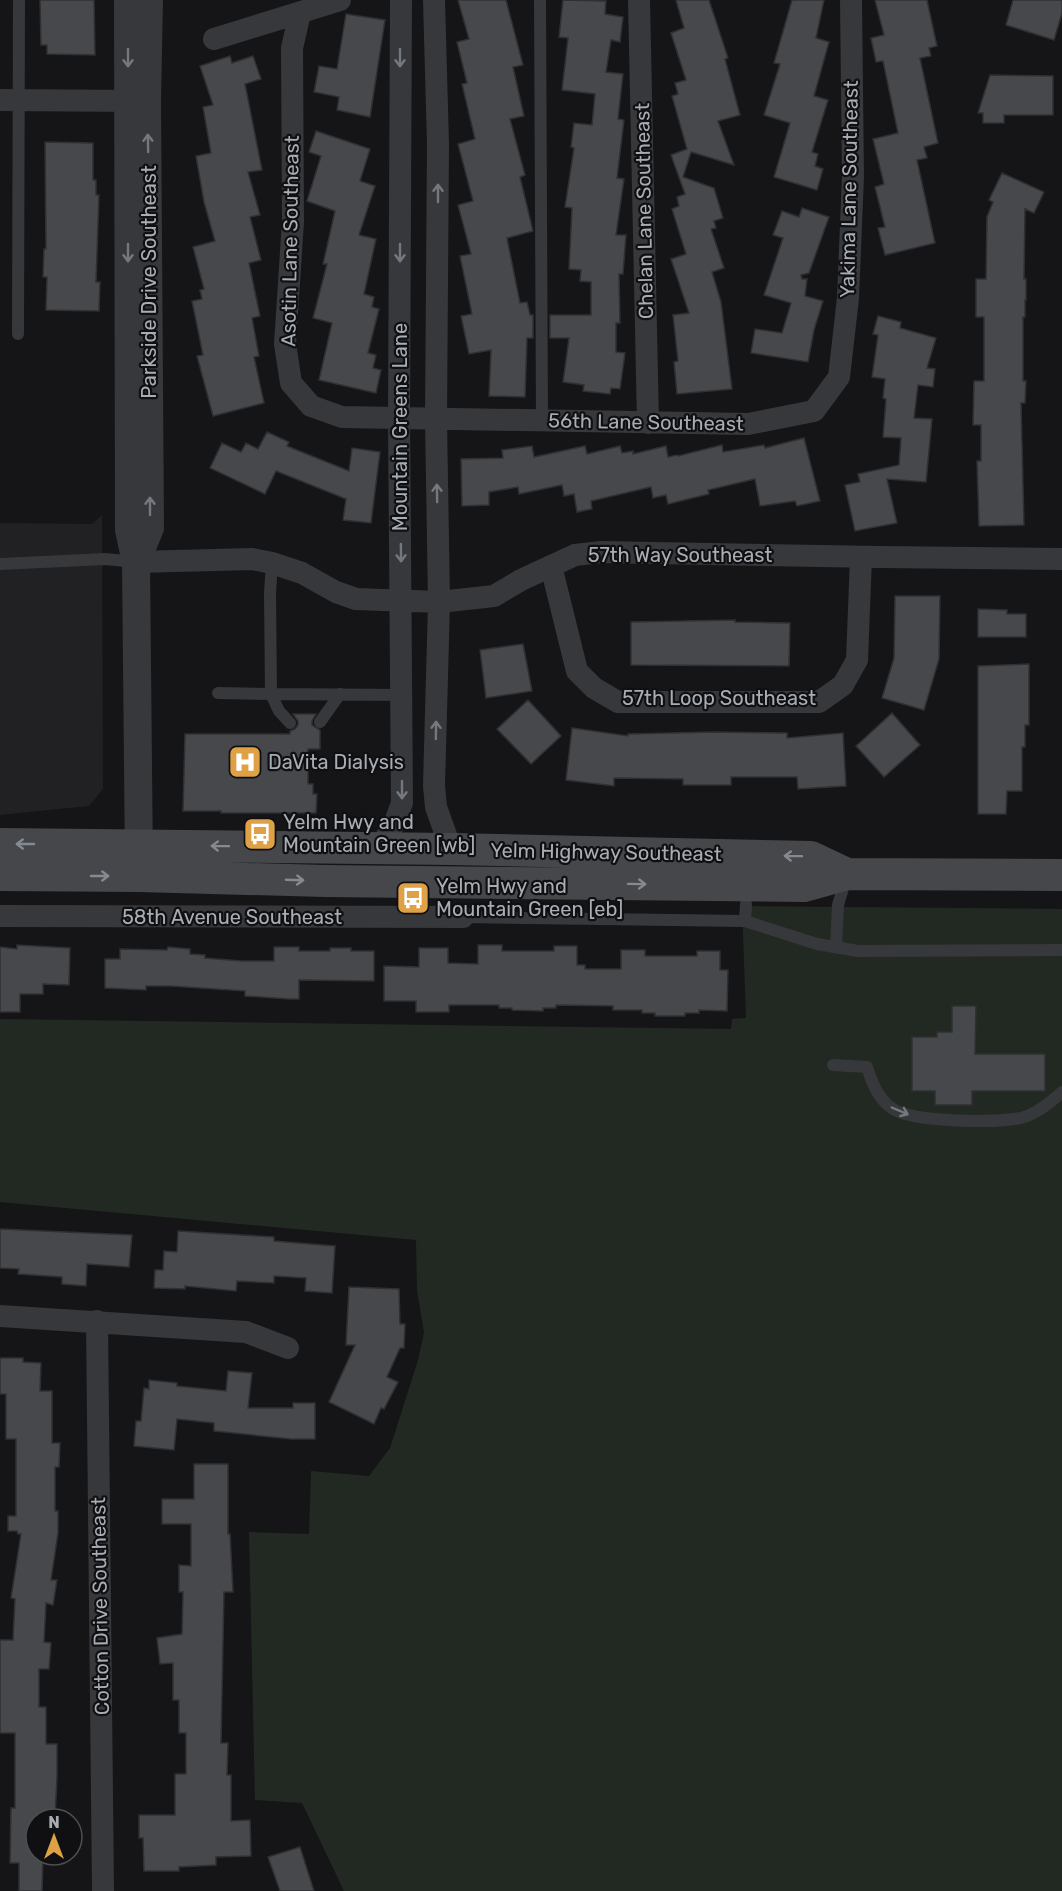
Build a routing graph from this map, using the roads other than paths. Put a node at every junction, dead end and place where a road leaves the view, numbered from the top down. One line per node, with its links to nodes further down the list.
1 (19, 0): 12 (lane)
2 (128, 0): 13 (street, Parkside Drive Southeast, one-way to 13)
3 (149, 0): 13 (street, Parkside Drive Southeast)
4 (340, 0): 10 (street)
5 (400, 0): 16 (street, Mountain Greens Lane, one-way to 16)
6 (434, 0): 17 (street, Mountain Greens Lane, one-way to 6)
7 (540, 0): 18 (lane)
8 (639, 0): 19 (street, Chelan Lane Southeast)
9 (851, 0): 15 (street, Yakima Lane Southeast)
10 (301, 9): 11 (street); 16 (street, Asotin Lane Southeast)
11 (214, 39)
12 (9, 100): 13 (street); 14 (lane)
13 (137, 101): 22 (street, Parkside Drive Southeast)
14 (18, 334)
15 (839, 377): 19 (street, 56th Lane Southeast)
16 (399, 417): 17 (street, Asotin Lane Southeast); 26 (street, Mountain Greens Lane, one-way to 26)
17 (436, 419): 18 (street, 56th Lane Southeast); 27 (street, Mountain Greens Lane, one-way to 17)
18 (542, 421): 19 (street, 56th Lane Southeast)
19 (648, 423)
20 (861, 557): 21 (street, 57th Way Southeast); 25 (street, 57th Way Southeast); 25 (street, 57th Loop Southeast)
21 (1062, 559)
22 (136, 562): 23 (street, 57th Way Southeast); 24 (lane); 35 (street, Parkside Drive Southeast)
23 (272, 562): 26 (street, 57th Way Southeast); 29 (lane)
24 (0, 564)
25 (551, 566): 27 (street, 57th Way Southeast)
26 (402, 602): 27 (street, 57th Way Southeast); 31 (street, Mountain Greens Lane)
27 (439, 602): 37 (street, Mountain Greens Lane, one-way to 27)
28 (218, 693): 29 (lane)
29 (271, 694): 30 (lane); 33 (lane)
30 (340, 694): 31 (lane); 32 (lane)
31 (402, 695): 36 (street, Mountain Greens Lane, one-way to 36)
32 (320, 722)
33 (290, 723)
34 (0, 844): 35 (main road, Yelm Highway Southeast, one-way to 34)
35 (139, 845): 36 (main road, Yelm Highway Southeast, one-way to 35); 40 (street, Parkside Drive Southeast)
36 (380, 848): 37 (main road, Yelm Highway Southeast)
37 (451, 849): 38 (main road, Yelm Highway Southeast, one-way to 37)
38 (847, 874): 40 (main road, Yelm Highway Southeast, one-way to 38); 41 (main road, Yelm Highway Southeast); 46 (lane)
39 (0, 875): 40 (main road, Yelm Highway Southeast, one-way to 40)
40 (139, 876)
41 (1062, 876)
42 (746, 904): 45 (lane)
43 (0, 916): 44 (street, 58th Avenue Southeast)
44 (463, 917): 45 (lane)
45 (745, 921): 46 (lane)
46 (836, 947): 47 (lane)
47 (1062, 950)
48 (833, 1065): 49 (lane, one-way to 49)
49 (1062, 1092)
50 (0, 1316): 51 (street)
51 (97, 1321): 52 (street); 53 (street, Cotton Drive Southeast)
52 (288, 1348)
53 (103, 1891)

